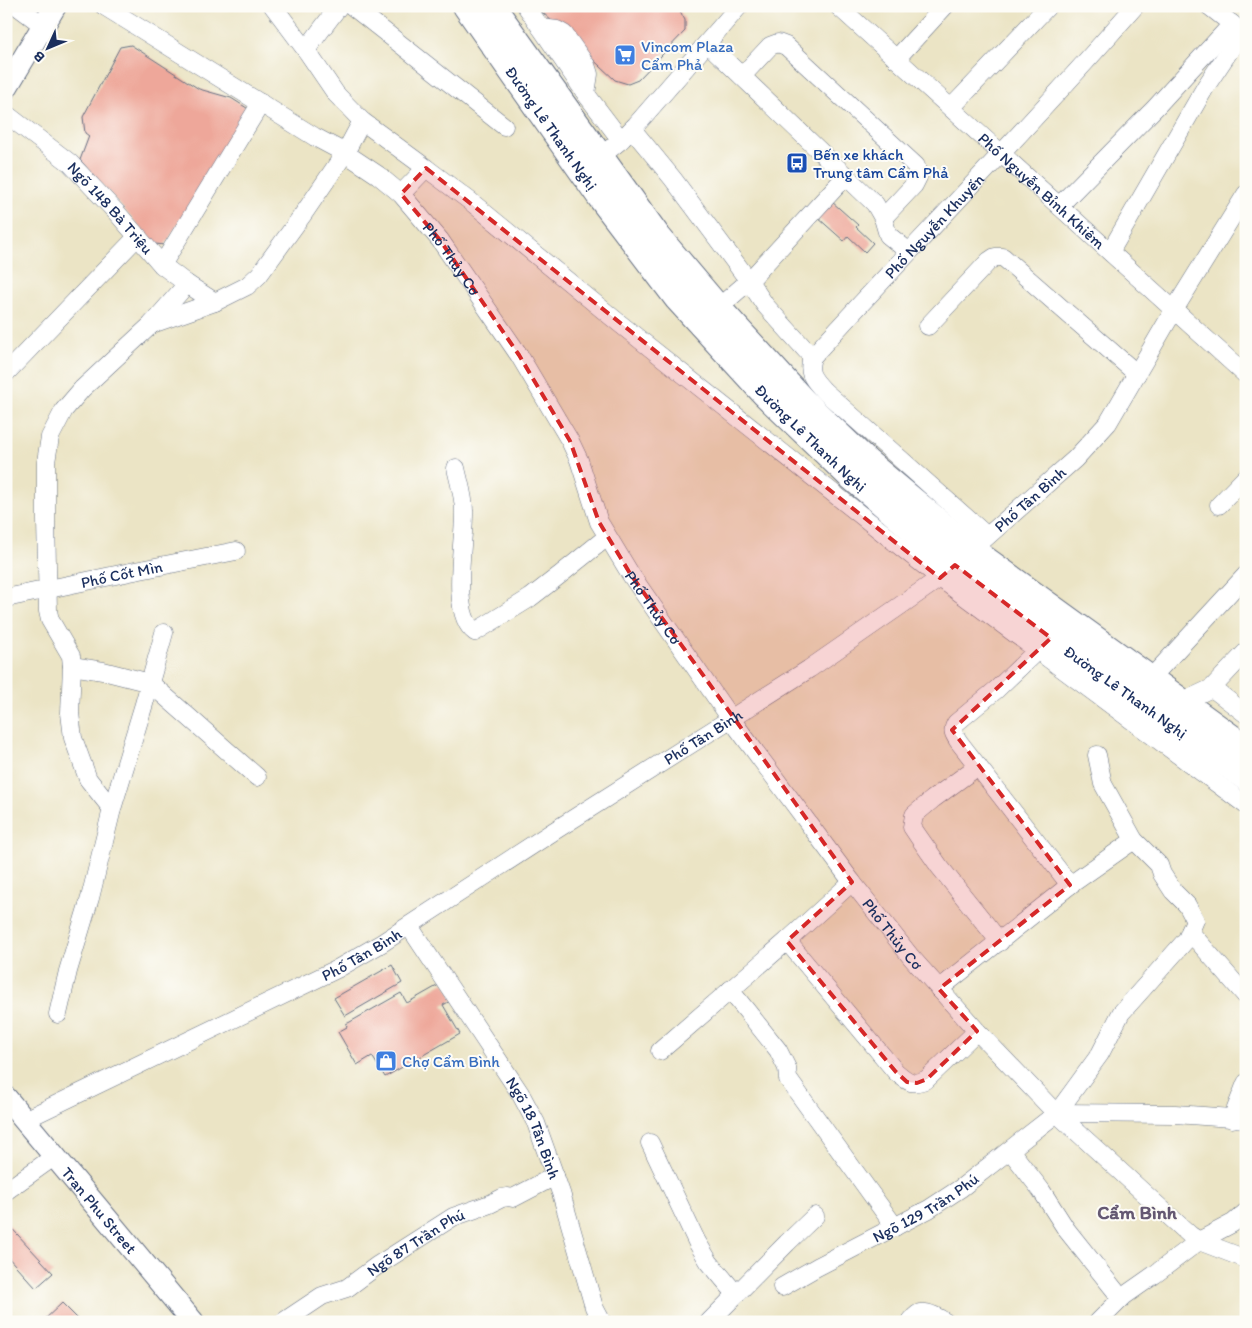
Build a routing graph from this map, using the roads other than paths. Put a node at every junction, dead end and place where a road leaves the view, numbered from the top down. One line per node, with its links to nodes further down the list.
1 (16, 6): 16 (street)
2 (55, 6): 16 (main road)
3 (104, 6): 23 (street, Phố Thủy Cơ)
4 (273, 6): 19 (street)
5 (338, 6): 19 (street)
6 (352, 6): 27 (street)
7 (466, 6): 47 (highway, Đường Lê Thanh Nghị)
8 (526, 6): 28 (street)
9 (739, 6): 18 (street)
10 (944, 6): 20 (street)
11 (1048, 6): 24 (street)
12 (1135, 6): 30 (street, Phố Nguyễn Khuyến)
13 (1209, 6): 17 (street)
14 (495, 7): 31 (highway, Đường Lê Thanh Nghị)
15 (839, 7): 20 (street, Phố Nguyễn Bỉnh Khiêm)
16 (44, 26): 22 (main road)
17 (1240, 30): 36 (street); 41 (street)
18 (707, 43): 21 (street); 28 (street)
19 (306, 50): 26 (street)
20 (896, 58): 24 (street, Phố Nguyễn Bỉnh Khiêm)
21 (742, 76): 33 (street); 38 (street)
22 (6, 88)
23 (261, 103): 29 (street, Phố Thủy Cơ); 42 (street)
24 (951, 108): 30 (street, Phố Nguyễn Bỉnh Khiêm)
25 (6, 114): 39 (street, Ngõ 148 Bà Triệu)
26 (362, 120): 29 (street); 32 (street)
27 (504, 126)
28 (626, 134): 31 (street); 43 (street)
29 (340, 150): 34 (street, Phố Thủy Cơ); 45 (street)
30 (1001, 154): 36 (street, Phố Nguyễn Bỉnh Khiêm); 40 (street, Phố Nguyễn Khuyến)
31 (600, 157): 47 (highway, Đường Lê Thanh Nghị)
32 (426, 168): 34 (street); 59 (street)
33 (846, 176): 38 (street); 43 (street)
34 (401, 194): 57 (street, Phố Thủy Cơ)
35 (1246, 194): 37 (street, Phố Tân Bình)
36 (1059, 206): 41 (street, Phố Nguyễn Bỉnh Khiêm)
37 (1240, 216): 46 (street, Phố Tân Bình)
38 (883, 218): 40 (street)
39 (138, 236): 42 (street, Ngõ 148 Bà Triệu); 51 (street)
40 (909, 252): 50 (street, Phố Nguyễn Khuyến)
41 (1110, 252): 46 (street, Phố Nguyễn Bỉnh Khiêm)
42 (162, 265): 44 (street, Ngõ 148 Bà Triệu)
43 (749, 281): 47 (street); 50 (street)
44 (186, 284): 45 (street, Ngõ 148 Bà Triệu); 48 (street)
45 (215, 302): 48 (street)
46 (1174, 310): 52 (street, Phố Tân Bình); 53 (street, Phố Nguyễn Bỉnh Khiêm)
47 (710, 317): 59 (highway, Đường Lê Thanh Nghị)
48 (151, 325): 61 (street)
49 (928, 326): 52 (street)
50 (812, 357): 59 (street)
51 (6, 373)
52 (1137, 374): 59 (street, Phố Tân Bình)
53 (1246, 375)
54 (456, 468): 57 (street)
55 (1246, 477): 56 (street)
56 (1219, 505)
57 (607, 537): 72 (street, Phố Thủy Cơ)
58 (236, 551): 61 (street, Phố Cốt Mìn)
59 (963, 557): 64 (highway, Đường Lê Thanh Nghị); 67 (highway, Đường Lê Thanh Nghị); 72 (street, Phố Tân Bình)
60 (1246, 575): 67 (street)
61 (48, 590): 62 (street, Phố Cốt Mìn); 66 (street)
62 (6, 598)
63 (164, 633): 68 (street)
64 (1044, 644): 75 (street); 77 (highway, Đường Lê Thanh Nghị); 78 (street)
65 (1246, 652): 69 (street)
66 (72, 666): 68 (street); 79 (street)
67 (1150, 679): 70 (highway, Đường Lê Thanh Nghị)
68 (150, 683): 76 (street); 79 (street)
69 (1212, 688): 70 (street); 71 (street)
70 (1182, 702): 73 (highway, Đường Lê Thanh Nghị)
71 (1246, 714)
72 (731, 718): 81 (street, Phố Thủy Cơ); 83 (street, Phố Tân Bình)
73 (1246, 748)
74 (1096, 755): 80 (street)
75 (978, 766): 82 (street); 86 (street)
76 (257, 777)
77 (1246, 778)
78 (1246, 805)
79 (112, 809): 90 (street)
80 (1134, 840): 82 (street); 84 (street)
81 (852, 882): 85 (street); 88 (street, Phố Thủy Cơ)
82 (1070, 885): 86 (street)
83 (409, 926): 97 (street, Phố Tân Bình); 101 (street, Ngõ 18 Tân Bình)
84 (1190, 932): 87 (street); 95 (street, Ngõ 129 Trần Phú)
85 (787, 941): 89 (street); 91 (street)
86 (1000, 942): 88 (street)
87 (1242, 984)
88 (939, 989): 91 (street, Phố Thủy Cơ)
89 (730, 990): 92 (street); 105 (street)
90 (58, 1014)
91 (977, 1031): 95 (street, Phố Thủy Cơ)
92 (660, 1051)
93 (1246, 1083): 96 (street)
94 (6, 1098): 97 (main road, Tran Phu Street)
95 (1057, 1114): 96 (street); 99 (street, Ngõ 129 Trần Phú); 106 (street, Phố Thủy Cơ)
96 (1239, 1119)
97 (24, 1120): 100 (main road, Tran Phu Street)
98 (650, 1143): 109 (street)
99 (1010, 1150): 105 (street, Ngõ 129 Trần Phú); 110 (street)
100 (55, 1156): 102 (street); 111 (main road, Tran Phu Street)
101 (555, 1176): 112 (street, Ngõ 87 Trần Phú); 113 (street, Ngõ 18 Tân Bình)
102 (6, 1191)
103 (1246, 1212): 106 (street)
104 (815, 1216): 109 (street)
105 (895, 1227): 108 (street, Ngõ 129 Trần Phú)
106 (1199, 1241): 107 (street, Phố Thủy Cơ); 110 (street)
107 (1246, 1259)
108 (782, 1286)
109 (736, 1294): 114 (street)
110 (1121, 1298): 117 (street)
111 (194, 1322)
112 (283, 1322)
113 (602, 1322)
114 (709, 1322)
115 (910, 1322): 116 (street)
116 (945, 1322)
117 (1098, 1322)

